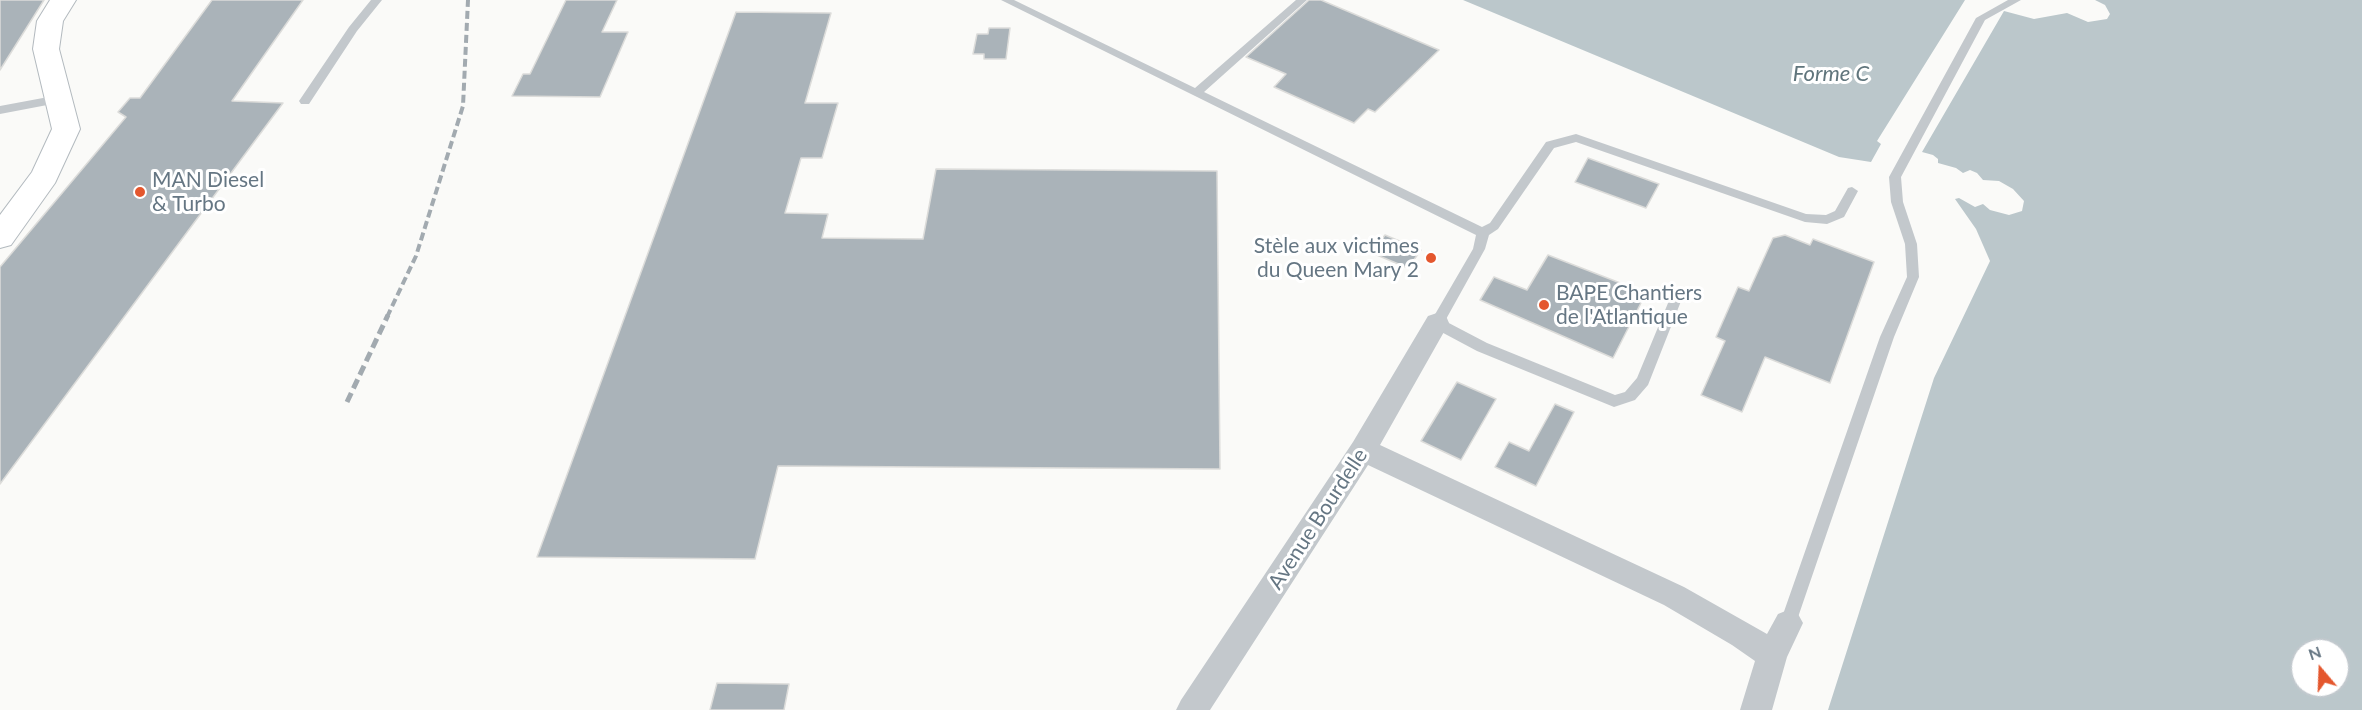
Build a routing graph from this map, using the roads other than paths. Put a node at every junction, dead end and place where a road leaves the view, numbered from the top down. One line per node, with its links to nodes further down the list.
1 (63, 0): 7 (street)
2 (377, 0): 8 (lane)
3 (1006, 0): 6 (lane)
4 (1302, 0): 6 (lane)
5 (2016, 0): 16 (lane)
6 (1196, 93): 11 (lane)
7 (59, 99): 9 (lane); 12 (street)
8 (305, 101)
9 (0, 110)
10 (1852, 190): 11 (lane)
11 (1483, 233): 14 (lane)
12 (0, 237)
13 (1679, 291): 14 (lane)
14 (1437, 323): 15 (street, Avenue Bourdelle)
15 (1363, 450): 17 (street); 18 (street, Avenue Bourdelle)
16 (1788, 623): 17 (street)
17 (1772, 655): 19 (street)
18 (1192, 710)
19 (1756, 710)

